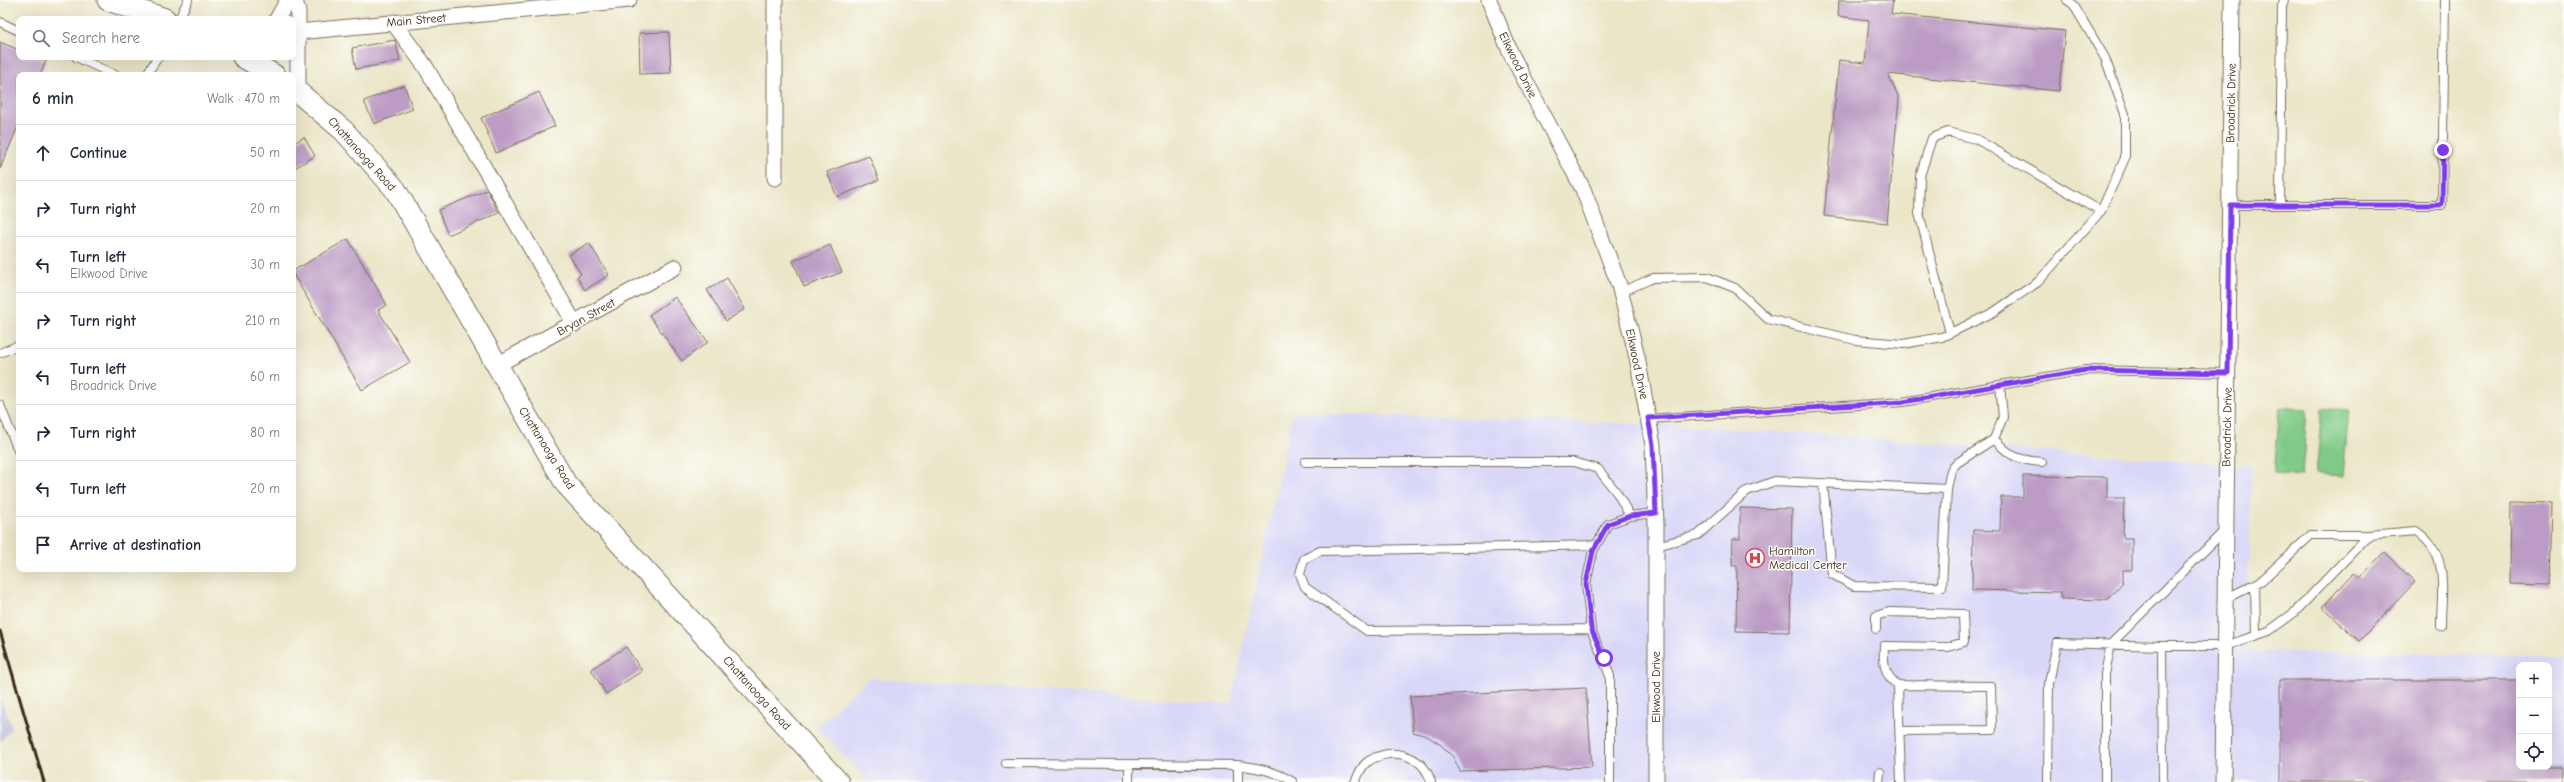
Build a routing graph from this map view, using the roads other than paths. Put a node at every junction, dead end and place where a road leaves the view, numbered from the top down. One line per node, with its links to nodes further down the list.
1 (108, 0): 12 (main road)
2 (188, 0): 13 (lane)
3 (288, 0): 14 (street)
4 (295, 0): 18 (street)
5 (629, 0): 16 (street, Main Street)
6 (774, 0): 27 (street)
7 (1489, 0): 32 (street, Elkwood Drive)
8 (2067, 0): 30 (lane)
9 (2232, 0): 28 (street, Broadrick Drive)
10 (2284, 0): 29 (lane)
11 (2445, 0): 29 (lane)
12 (155, 16)
13 (180, 16)
14 (279, 16)
15 (0, 22): 17 (lane)
16 (393, 22): 18 (street, Main Street); 33 (street)
17 (16, 30)
18 (298, 32): 25 (street)
19 (82, 60): 22 (lane)
20 (156, 60): 23 (lane)
21 (248, 60): 24 (main road)
22 (108, 72)
23 (148, 72)
24 (269, 72)
25 (296, 73)
26 (296, 94): 37 (main road, Chattanooga Road)
27 (774, 178)
28 (2230, 205): 29 (lane); 38 (street, Broadrick Drive)
29 (2280, 205)
30 (2101, 211): 34 (lane); 34 (lane)
31 (675, 267): 33 (street, Bryan Street)
32 (1621, 292): 34 (lane); 41 (street, Elkwood Drive)
33 (574, 324): 37 (street, Bryan Street)
34 (1950, 333)
35 (16, 346): 36 (lane)
36 (0, 353)
37 (497, 365): 69 (main road, Chattanooga Road)
38 (2228, 373): 39 (lane); 50 (street, Broadrick Drive)
39 (2000, 385): 41 (lane); 42 (lane)
40 (0, 405): 43 (lane)
41 (1648, 418): 48 (street, Elkwood Drive)
42 (1994, 439): 45 (lane); 47 (lane)
43 (16, 445)
44 (1305, 462): 49 (lane)
45 (2042, 462)
46 (1823, 483): 47 (lane); 47 (lane); 53 (lane)
47 (1947, 489)
48 (1656, 513): 49 (lane); 53 (street, Elkwood Drive)
49 (1630, 516): 52 (lane)
50 (2226, 530): 55 (street, Broadrick Drive); 60 (lane)
51 (2369, 535): 54 (lane); 56 (lane); 59 (lane)
52 (1596, 545): 57 (lane); 57 (lane)
53 (1656, 546): 76 (street, Elkwood Drive)
54 (2255, 584): 55 (lane); 59 (lane)
55 (2225, 599): 62 (street, Broadrick Drive)
56 (2441, 626)
57 (1591, 628): 75 (lane)
58 (1876, 628): 63 (lane)
59 (2256, 635): 62 (lane)
60 (2111, 644): 61 (lane); 79 (lane); 80 (lane)
61 (2162, 646): 62 (lane); 81 (lane)
62 (2224, 646): 82 (street, Broadrick Drive)
63 (1898, 685): 64 (lane); 64 (lane)
64 (1900, 731): 78 (lane)
65 (1006, 763): 66 (lane)
66 (1129, 765): 67 (lane); 70 (lane)
67 (1238, 765): 71 (lane); 72 (lane)
68 (1880, 772): 77 (lane)
69 (838, 782)
70 (1129, 782)
71 (1238, 782)
72 (1293, 782)
73 (1355, 782): 74 (lane)
74 (1431, 782)
75 (1610, 782)
76 (1656, 782)
77 (1880, 782)
78 (1901, 782)
79 (2048, 782)
80 (2105, 782)
81 (2163, 782)
82 (2223, 782)

